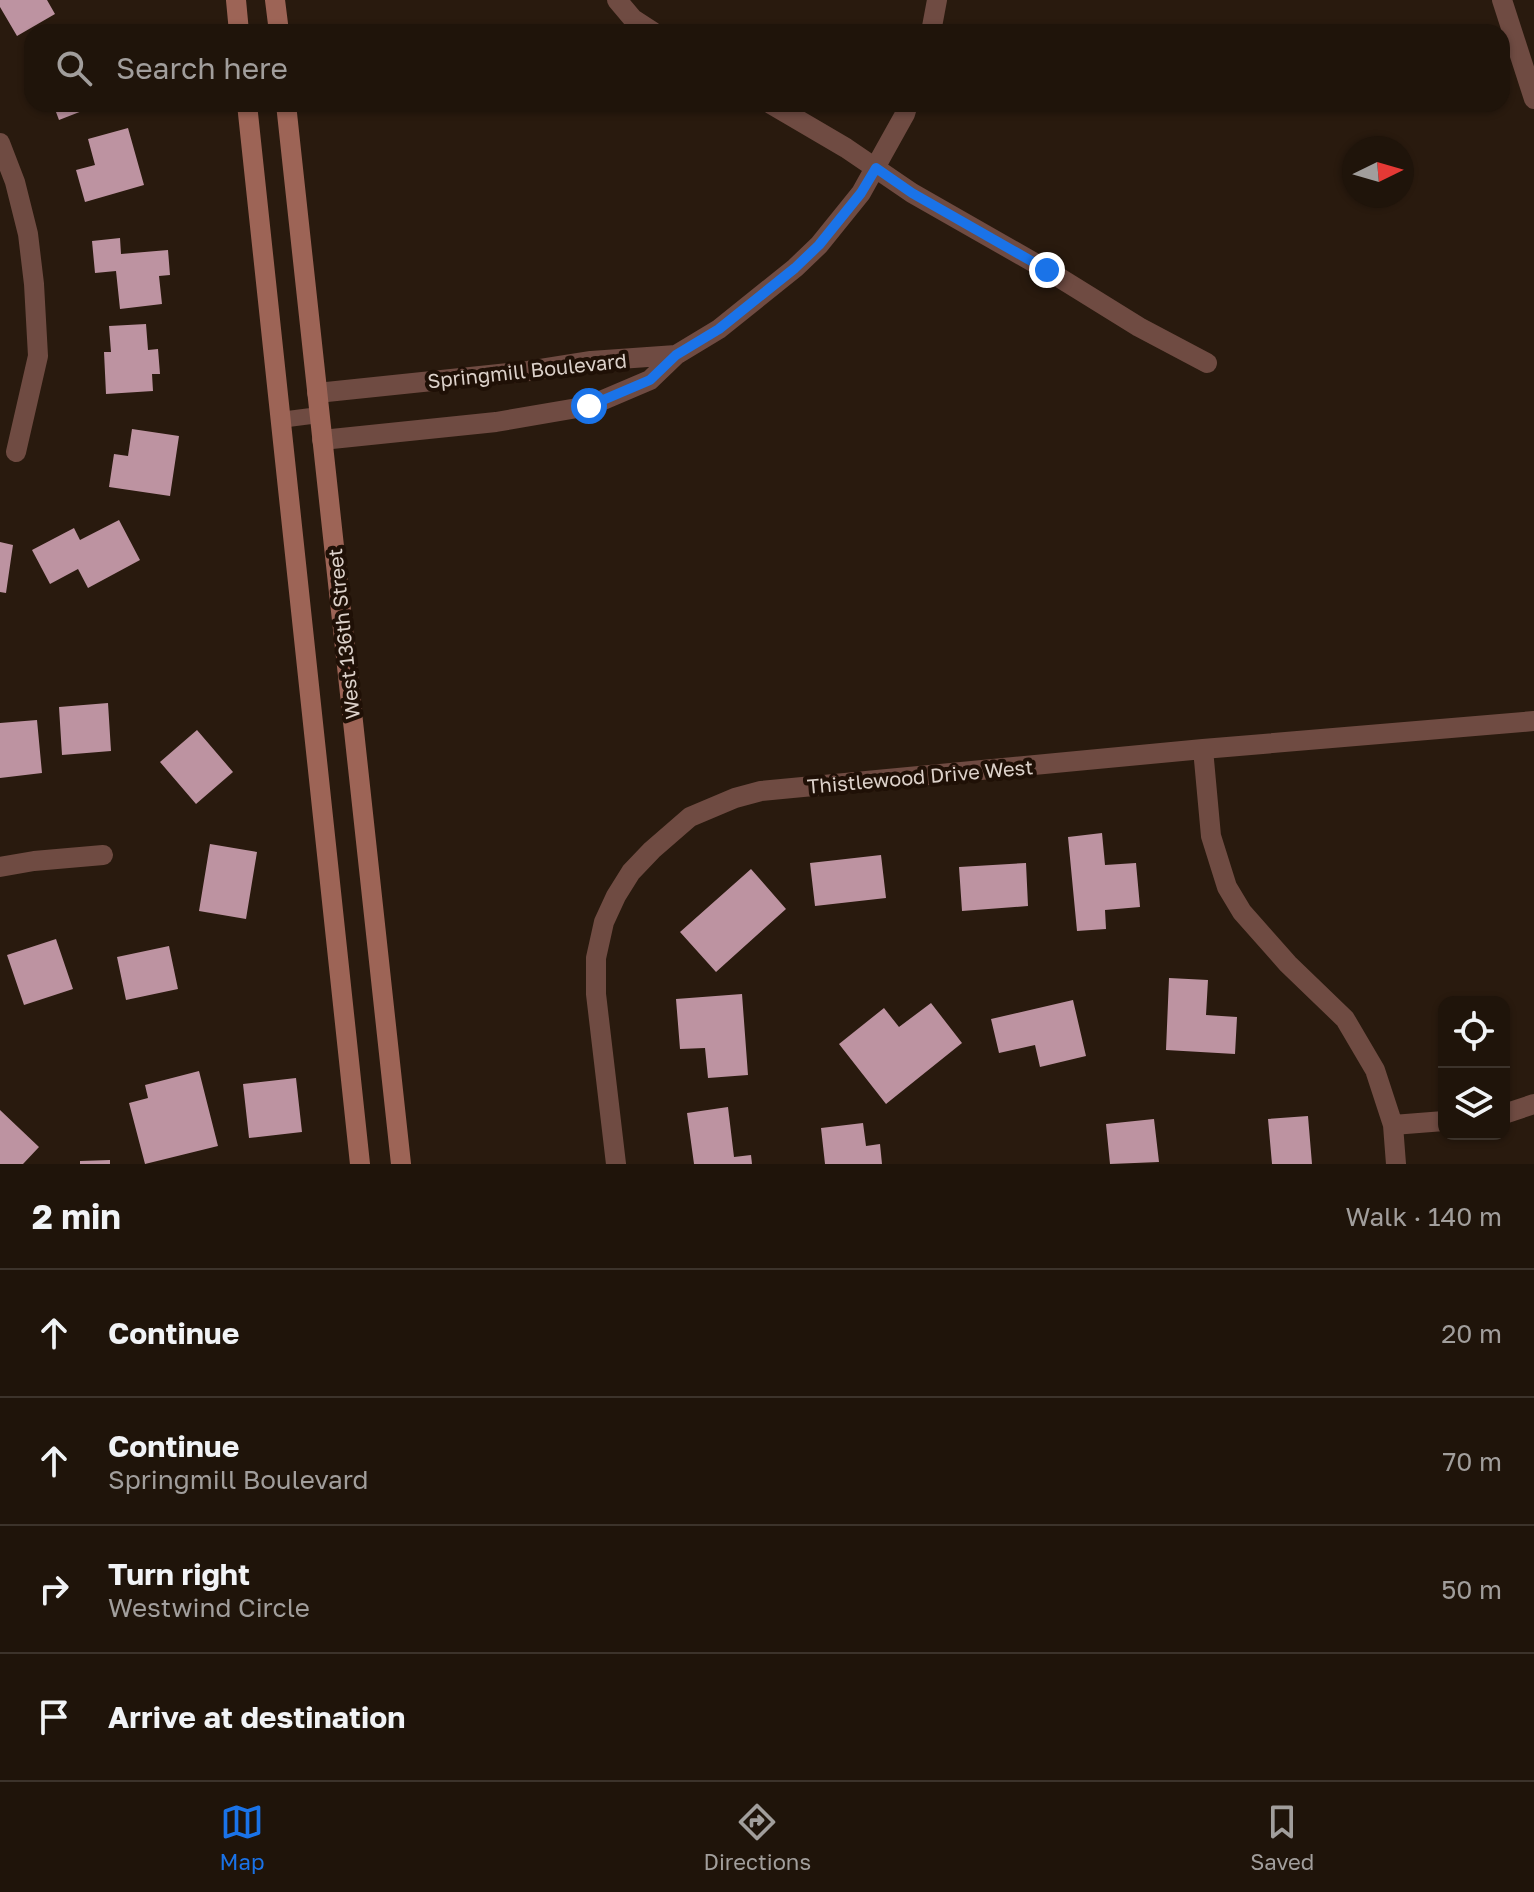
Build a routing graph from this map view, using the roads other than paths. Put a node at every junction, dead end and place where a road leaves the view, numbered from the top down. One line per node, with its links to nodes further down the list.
1 (236, 0): 6 (street)
2 (275, 0): 7 (street)
3 (617, 0): 8 (street)
4 (937, 0): 9 (street)
5 (1502, 0): 10 (street)
6 (238, 24)
7 (278, 24)
8 (641, 24)
9 (932, 24)
10 (1510, 24)
11 (1510, 25): 12 (street)
12 (1534, 99)
13 (248, 112): 23 (street, West 136th Street)
14 (287, 112): 21 (street, West 136th Street)
15 (785, 112): 18 (street)
16 (906, 112): 18 (street, Springmill Boulevard)
17 (0, 143): 25 (street)
18 (876, 168): 19 (street, Springmill Boulevard); 20 (street)
19 (676, 355): 21 (street, Springmill Boulevard); 24 (street)
20 (1207, 363)
21 (317, 393): 22 (street, West 136th Street)
22 (319, 415): 23 (lane); 24 (street, West 136th Street)
23 (280, 420): 34 (street, West 136th Street)
24 (322, 440): 35 (street, West 136th Street)
25 (16, 452)
26 (1534, 721): 27 (street, Thistlewood Drive West)
27 (1203, 749): 33 (street); 36 (street, Thistlewood Drive West)
28 (103, 855): 29 (street)
29 (0, 867)
30 (1534, 1104): 31 (street)
31 (1510, 1112)
32 (1438, 1121): 33 (street)
33 (1393, 1125): 37 (street)
34 (360, 1164)
35 (401, 1164)
36 (616, 1164)
37 (1396, 1164)

